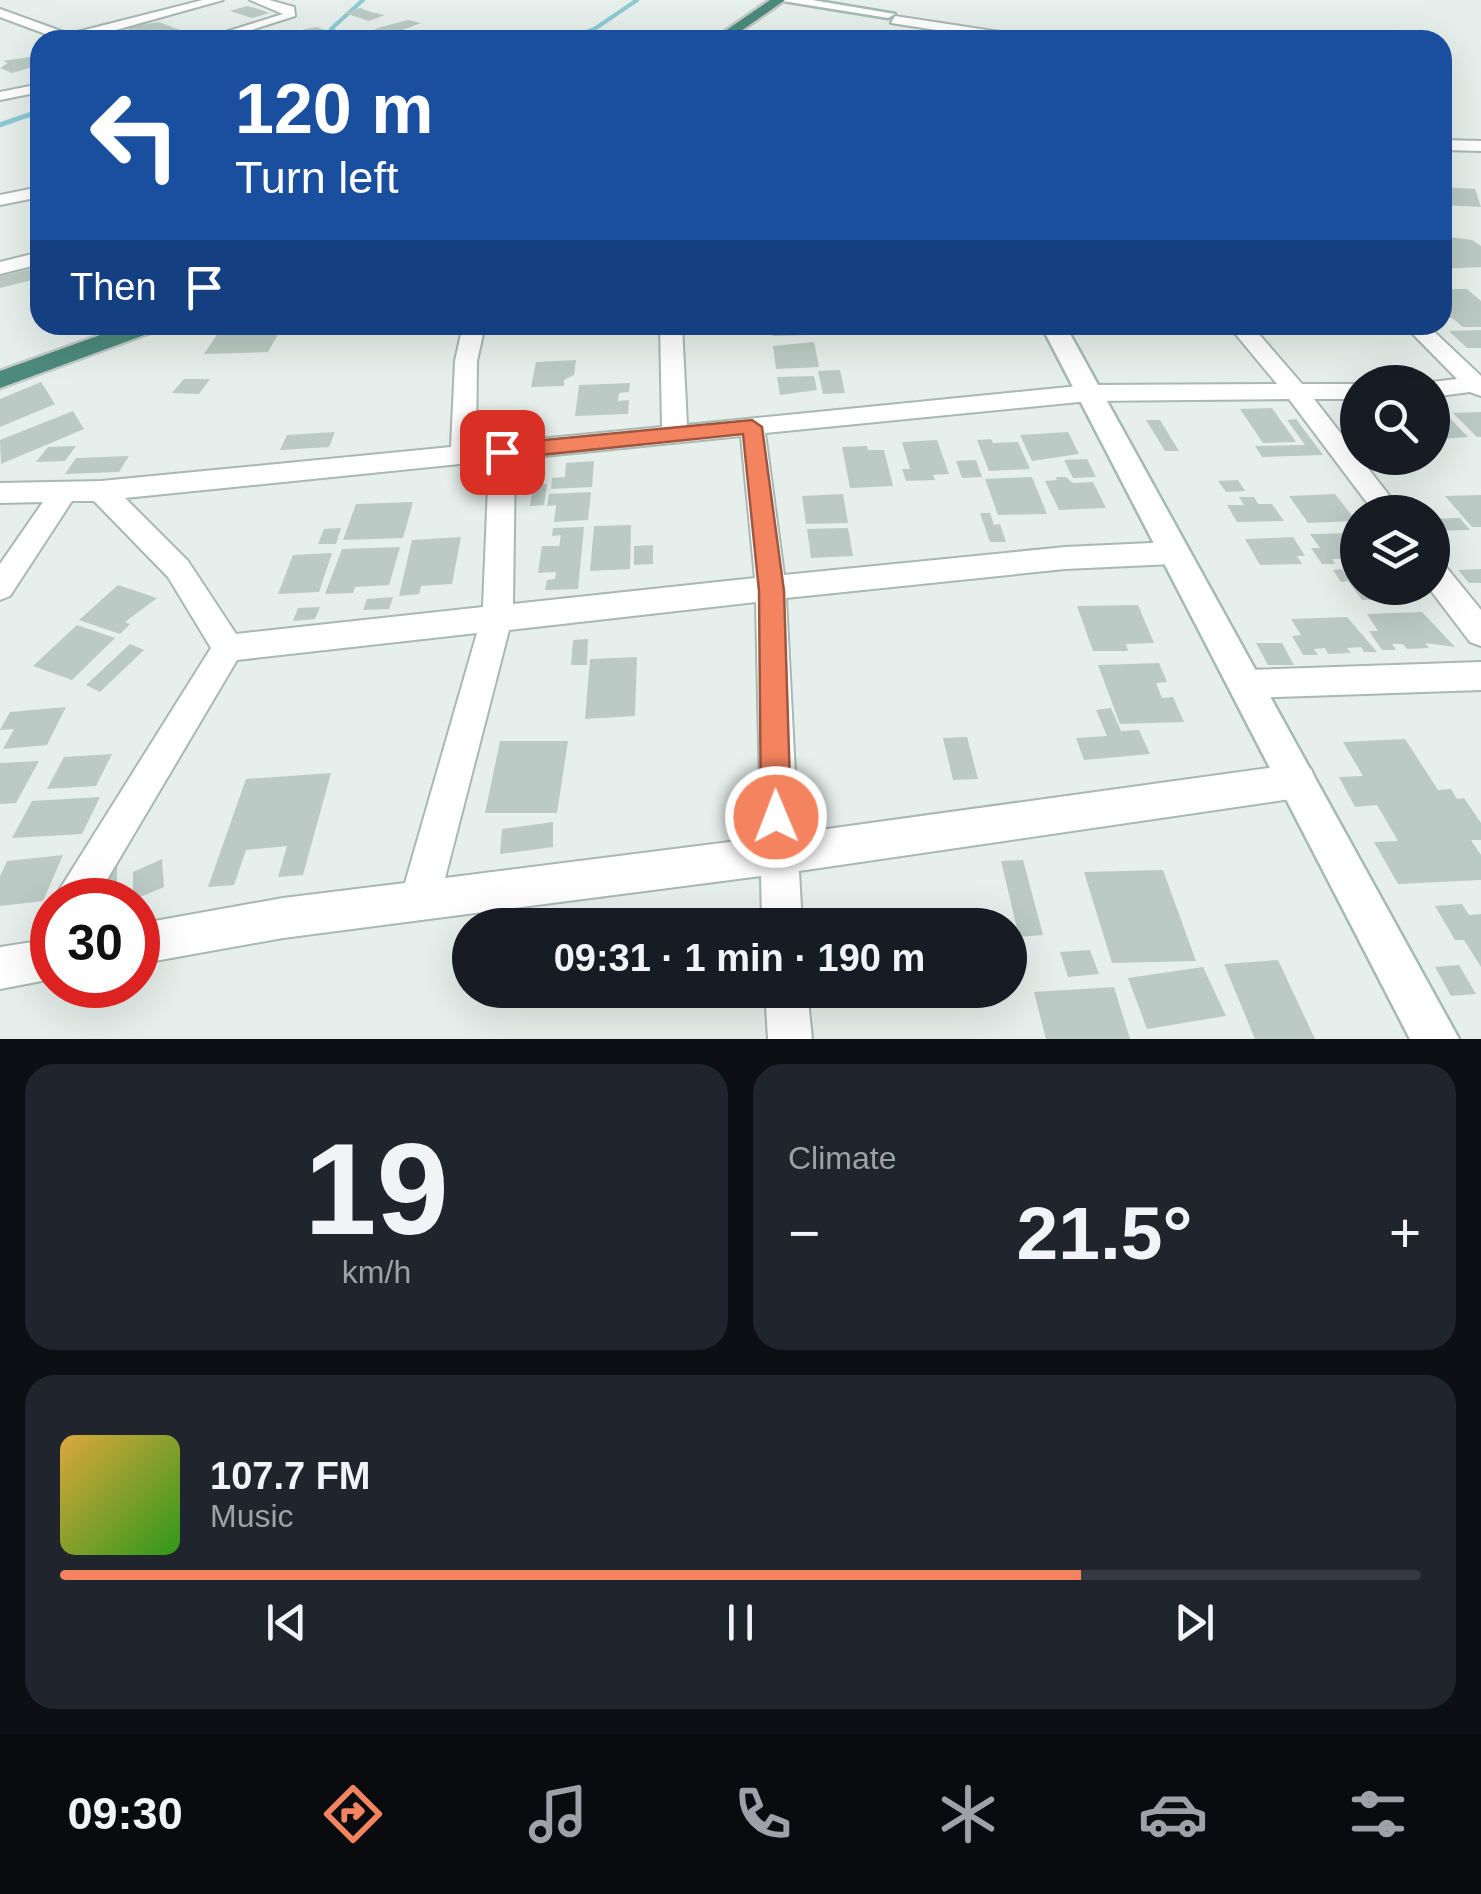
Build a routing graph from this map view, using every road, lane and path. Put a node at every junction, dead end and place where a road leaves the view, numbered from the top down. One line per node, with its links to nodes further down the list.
1 (218, 0): 9 (street)
2 (256, 0): 10 (street)
3 (779, 0): 4 (main road); 11 (highway)
4 (886, 10): 12 (street); 13 (street)
5 (0, 13): 6 (street)
6 (27, 20): 7 (street); 8 (street)
7 (0, 26)
8 (51, 30)
9 (106, 30)
10 (241, 30)
11 (734, 30)
12 (957, 30)
13 (959, 30)
14 (30, 90): 15 (street)
15 (0, 96)
16 (1452, 145): 17 (street)
17 (1481, 146)
18 (30, 194): 19 (street)
19 (0, 200)
20 (30, 260): 21 (street)
21 (0, 268)
22 (123, 335): 28 (highway)
23 (472, 335): 37 (street)
24 (671, 335): 35 (street)
25 (1058, 335): 33 (main road)
26 (1248, 335): 32 (street)
27 (1426, 335): 29 (street)
28 (0, 380)
29 (1479, 386): 30 (street)
30 (1450, 388)
31 (1340, 391): 32 (street)
32 (1296, 392): 33 (street); 41 (street)
33 (1089, 393): 34 (street); 42 (main road)
34 (752, 427): 35 (street); 44 (street)
35 (675, 434): 36 (street)
36 (502, 452): 37 (street); 46 (street)
37 (463, 455): 39 (street)
38 (66, 489): 39 (street); 40 (street); 43 (street)
39 (101, 491): 48 (street)
40 (0, 494)
41 (1376, 495)
42 (1172, 553): 44 (street); 50 (main road)
43 (0, 588)
44 (772, 591): 46 (street); 52 (street)
45 (1450, 593): 47 (street)
46 (498, 615): 48 (street); 54 (street)
47 (1481, 633)
48 (228, 648): 53 (street)
49 (1481, 676): 50 (street)
50 (1247, 684): 51 (main road)
51 (1298, 781): 52 (street); 59 (main road)
52 (777, 855): 54 (street); 55 (street)
53 (87, 878)
54 (418, 901): 56 (street)
55 (781, 908)
56 (160, 940)
57 (787, 1008): 58 (street)
58 (790, 1039)
59 (1435, 1039)

